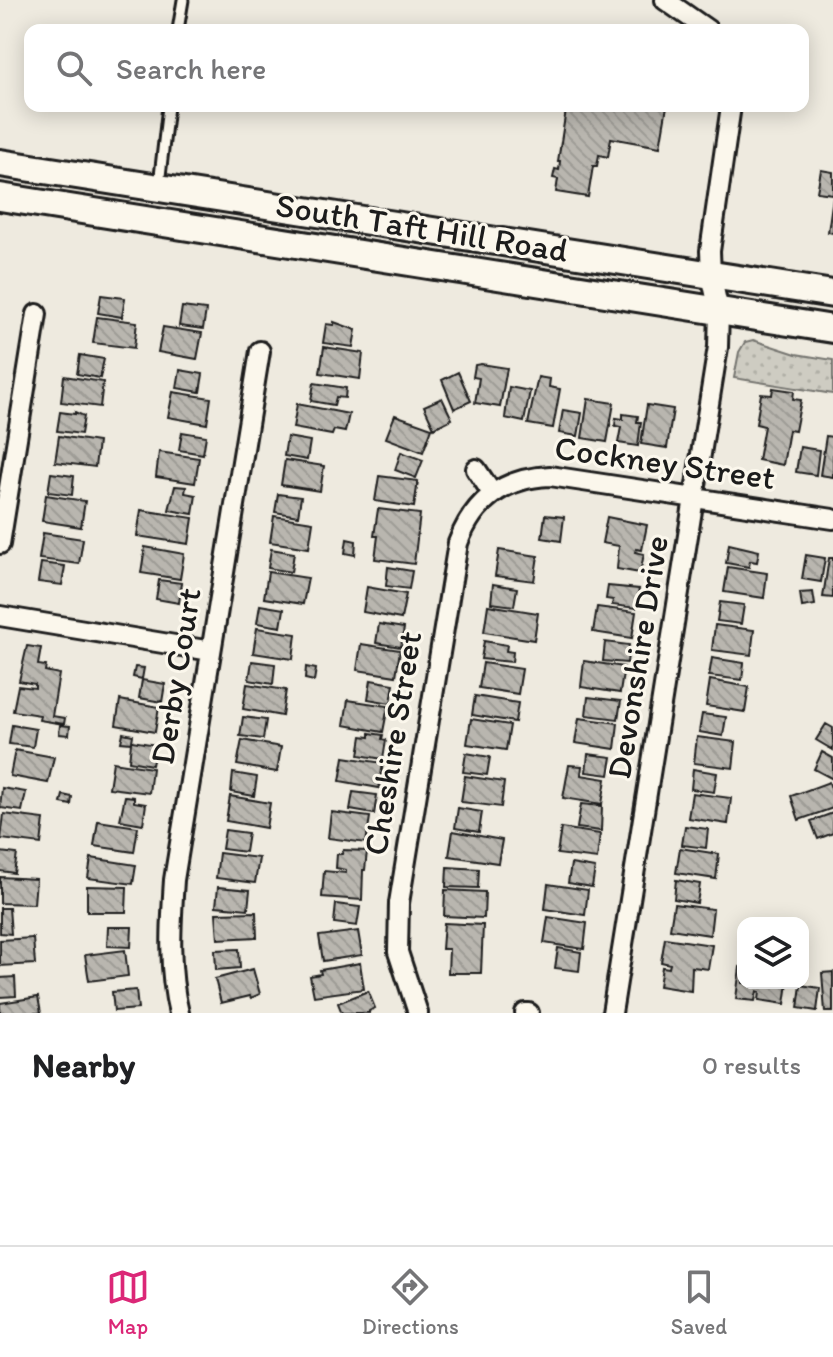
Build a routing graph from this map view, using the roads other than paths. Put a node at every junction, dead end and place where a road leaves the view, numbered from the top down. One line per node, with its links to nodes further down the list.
1 (183, 0): 3 (lane)
2 (665, 0): 4 (street)
3 (179, 24)
4 (699, 24)
5 (167, 112): 8 (lane)
6 (730, 112): 10 (street, Devonshire Drive)
7 (0, 163): 8 (main road, South Taft Hill Road)
8 (159, 188): 10 (main road, South Taft Hill Road)
9 (0, 197): 12 (main road, South Taft Hill Road)
10 (711, 275): 11 (main road, South Taft Hill Road); 12 (street, Devonshire Drive)
11 (833, 294)
12 (719, 311): 14 (main road, South Taft Hill Road); 18 (street, Devonshire Drive)
13 (37, 314): 20 (street)
14 (833, 329)
15 (260, 351): 22 (street, Derby Court)
16 (476, 469): 17 (street)
17 (492, 493): 18 (street, Cockney Street); 24 (street, Cheshire Street)
18 (695, 497): 19 (street, Cockney Street); 25 (street, Devonshire Drive)
19 (833, 519)
20 (0, 544)
21 (0, 616): 22 (street)
22 (211, 651): 23 (street, Derby Court)
23 (179, 1013)
24 (418, 1013)
25 (612, 1013)

